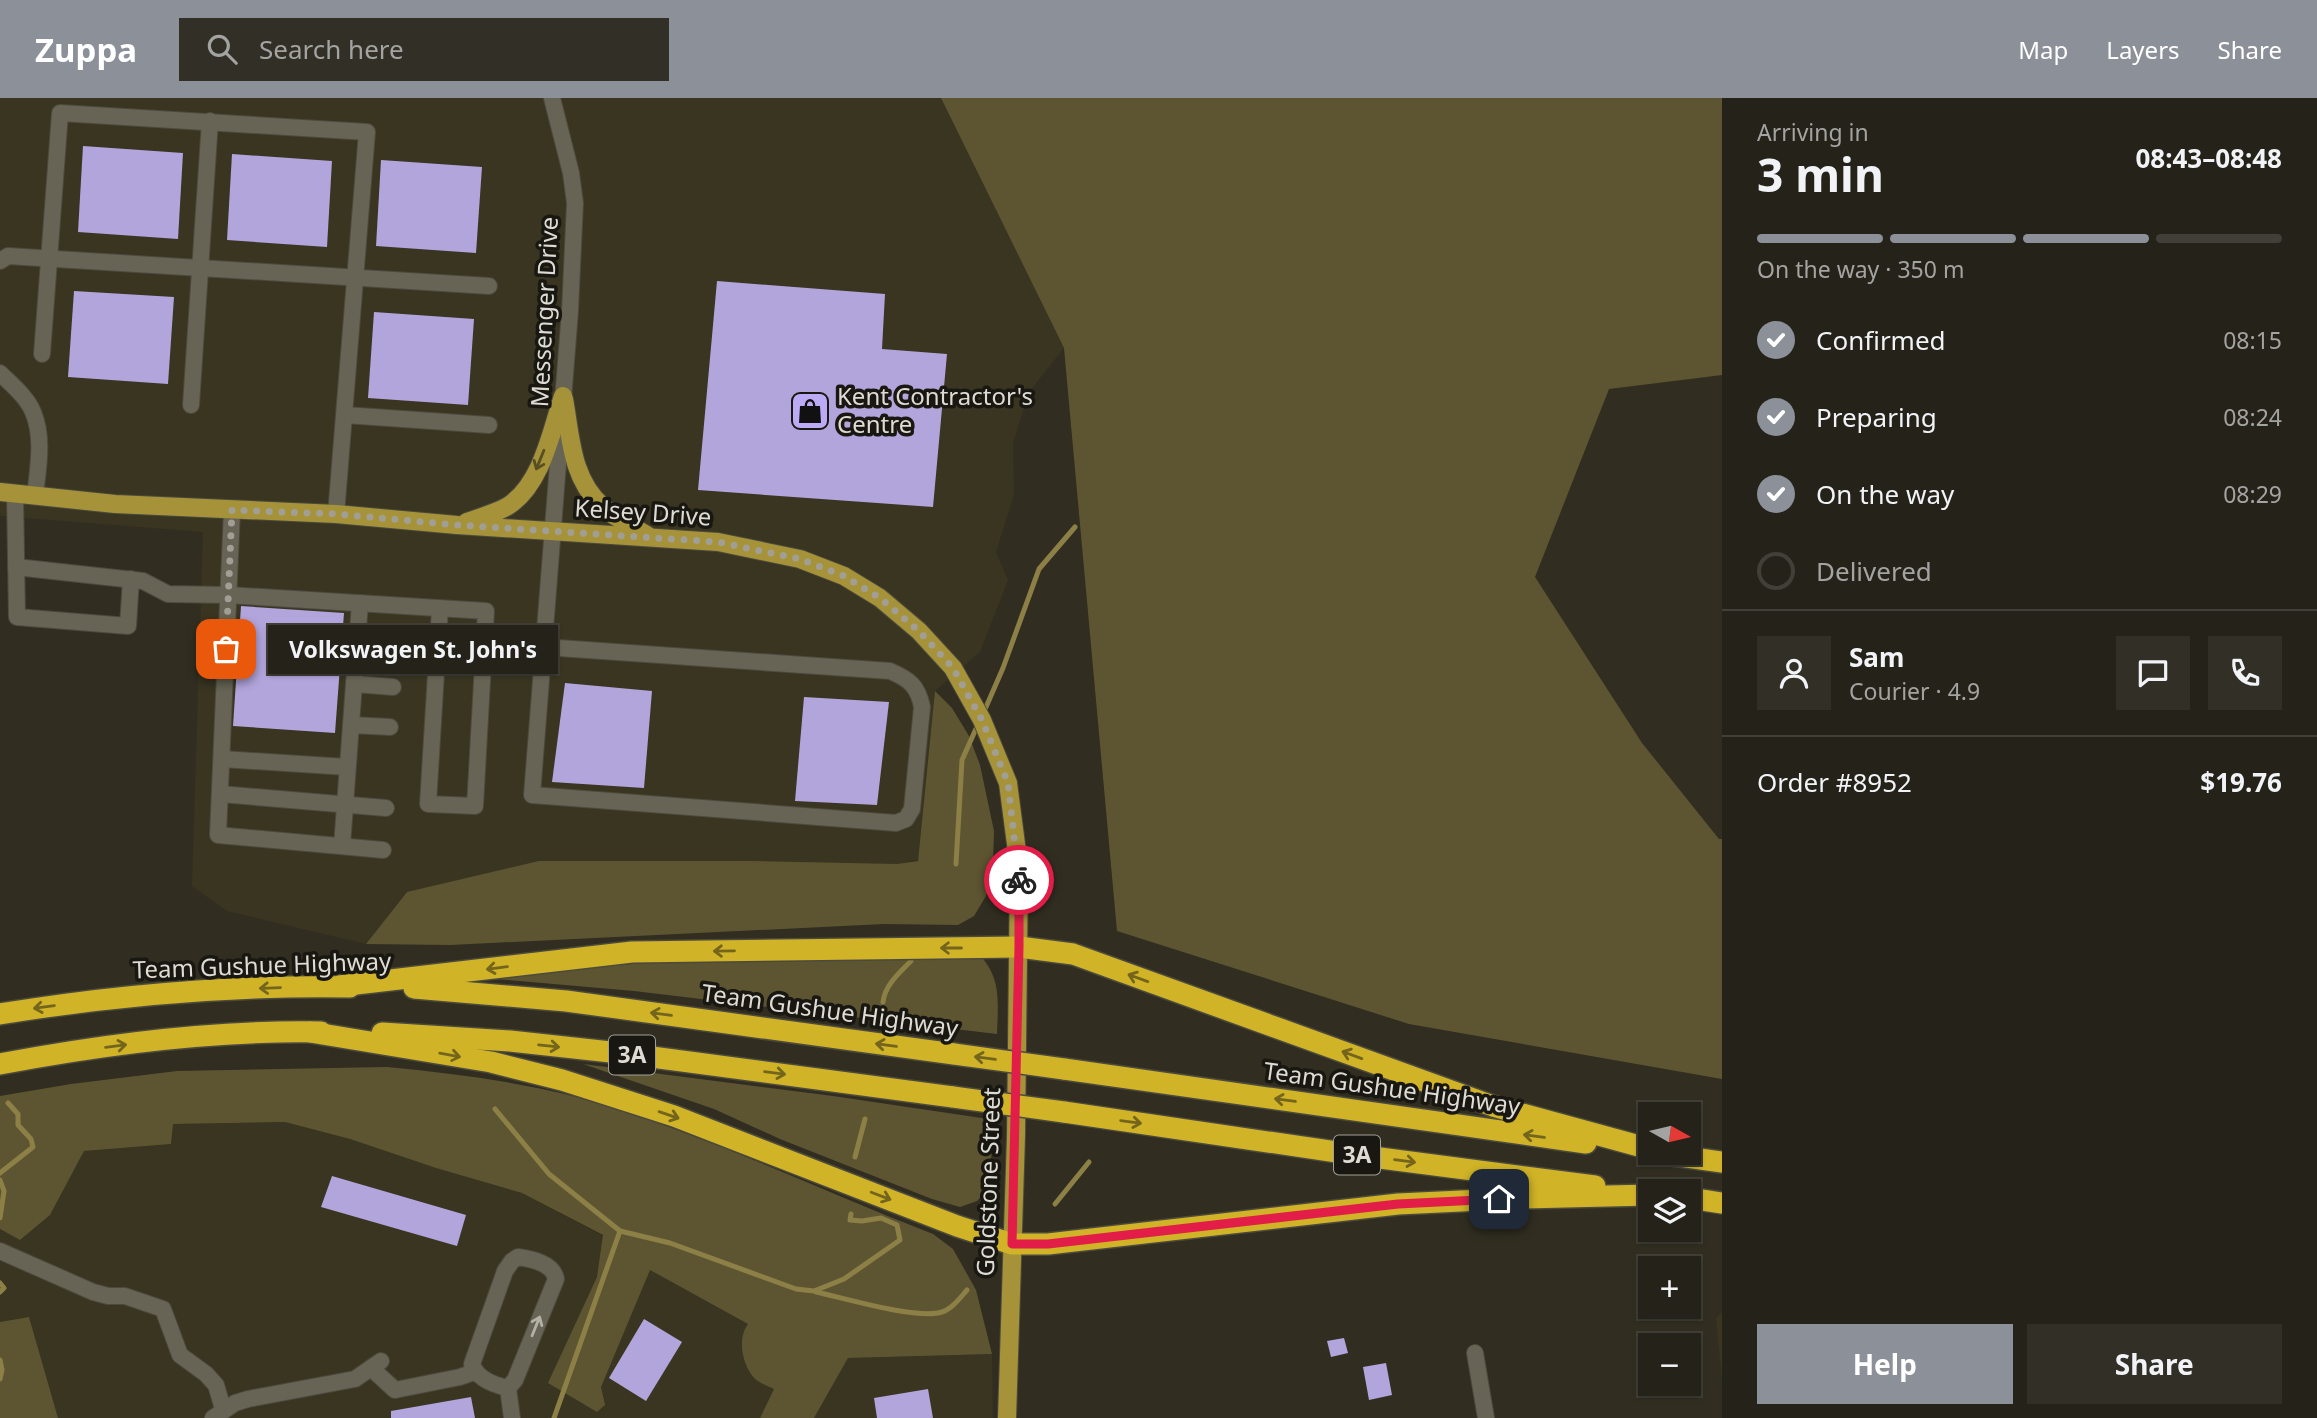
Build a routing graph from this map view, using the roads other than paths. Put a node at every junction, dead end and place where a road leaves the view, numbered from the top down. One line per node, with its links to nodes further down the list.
1 (552, 98): 10 (street, Messenger Drive)
2 (210, 121): 3 (street); 5 (street); 6 (street)
3 (49, 258): 4 (street); 5 (street); 8 (street)
4 (0, 261)
5 (199, 267): 6 (street); 11 (street)
6 (356, 277): 7 (street); 12 (street)
7 (489, 286)
8 (42, 354)
9 (3, 382): 15 (street)
10 (564, 396): 18 (main road, one-way to 18); 19 (street, Messenger Drive); 20 (main road)
11 (191, 405)
12 (345, 415): 13 (street); 17 (street)
13 (489, 425)
14 (8, 493): 15 (main road, Kelsey Drive); 21 (street)
15 (35, 496): 16 (main road, Kelsey Drive)
16 (232, 510): 17 (main road, Kelsey Drive); 23 (street)
17 (336, 514): 18 (main road, Kelsey Drive)
18 (457, 525): 19 (main road, Kelsey Drive)
19 (553, 532): 20 (main road, Kelsey Drive); 28 (street, Messenger Drive)
20 (651, 538): 41 (main road, Kelsey Drive)
21 (16, 567): 22 (street); 22 (street)
22 (131, 579): 23 (street)
23 (228, 594): 24 (street); 34 (street)
24 (360, 603): 25 (street); 26 (street)
25 (440, 608): 29 (street); 29 (street)
26 (357, 643): 27 (street); 30 (street)
27 (395, 646)
28 (543, 654): 28 (street); 29 (street)
29 (484, 657)
30 (354, 684): 31 (street); 32 (street)
31 (393, 687)
32 (351, 725): 33 (street); 35 (street)
33 (390, 727)
34 (222, 759): 35 (street); 36 (street)
35 (347, 766): 37 (street)
36 (220, 794): 37 (street); 39 (street)
37 (345, 804): 38 (street); 39 (street)
38 (386, 808)
39 (342, 846): 40 (street)
40 (383, 850)
41 (1019, 947): 42 (highway, one-way to 42); 46 (highway, one-way to 41); 54 (main road, Goldstone Street)
42 (339, 986): 43 (highway, Team Gushue Highway / 3A, one-way to 43); 47 (highway, Team Gushue Highway / 3A, one-way to 42, bridge)
43 (0, 1014)
44 (310, 1032): 45 (highway, 3A, one-way to 44); 50 (highway, 3A, one-way to 50, bridge); 54 (highway, one-way to 54)
45 (0, 1064)
46 (1638, 1148)
47 (1638, 1149)
48 (1701, 1159): 49 (highway)
49 (1722, 1162)
50 (1638, 1192)
51 (1638, 1194): 54 (highway)
52 (1701, 1200): 53 (highway)
53 (1722, 1203)
54 (1012, 1244): 61 (main road, Goldstone Street)
55 (0, 1251): 59 (street)
56 (1475, 1353): 62 (street)
57 (474, 1372): 58 (street); 58 (street, one-way to 57); 59 (street)
58 (508, 1388): 60 (street)
59 (218, 1414)
60 (512, 1418)
61 (1007, 1418)
62 (1486, 1418)

